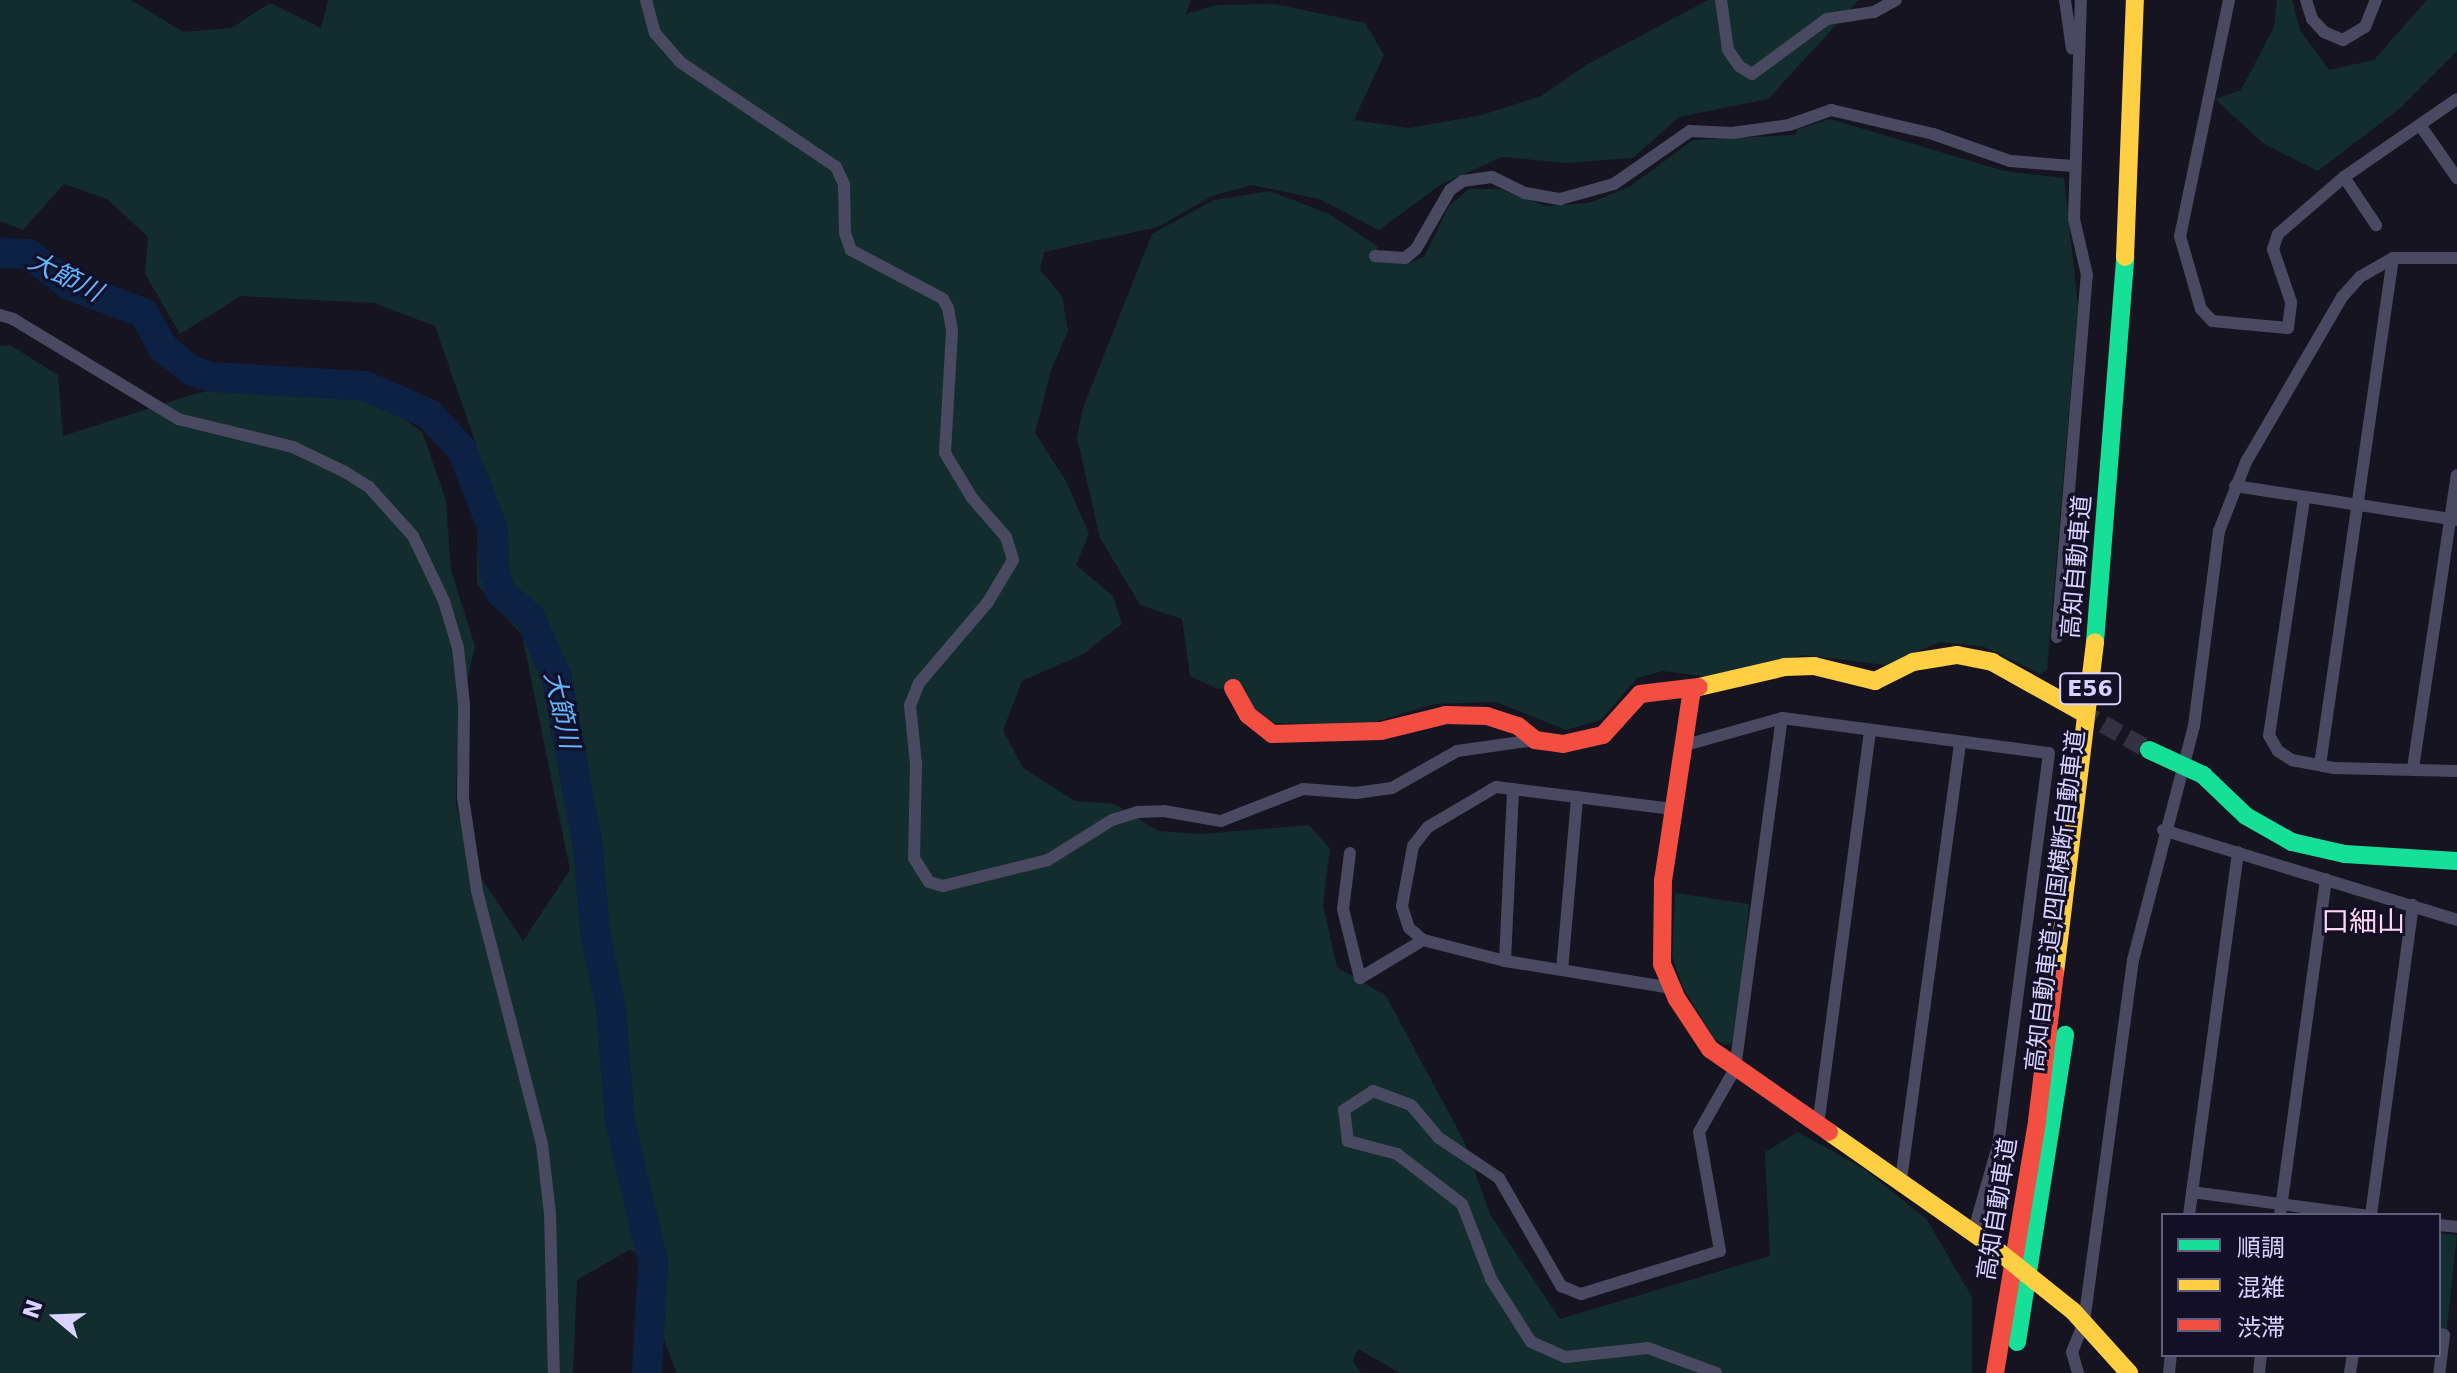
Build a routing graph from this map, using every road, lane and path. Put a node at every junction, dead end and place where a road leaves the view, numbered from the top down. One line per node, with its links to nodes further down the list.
1 (646, 0): 33 (street)
2 (1721, 0): 3 (street)
3 (1896, 0)
4 (2065, 0): 11 (street)
5 (2081, 0): 11 (street)
6 (2135, 0): 68 (main road, 高知自動車道 / E56)
7 (2150, 0): 69 (main road, 高知自動車道;四国横断自動車道 / E56)
8 (2229, 0): 15 (street)
9 (2306, 0): 10 (street)
10 (2376, 0)
11 (2075, 68): 14 (street)
12 (2457, 99): 13 (street)
13 (2420, 125): 15 (street); 16 (street)
14 (2073, 166): 18 (street); 27 (street)
15 (2344, 177): 17 (street)
16 (2457, 178)
17 (2376, 225)
18 (1375, 256)
19 (2393, 258): 20 (street); 23 (street); 25 (street)
20 (2457, 258)
21 (0, 315): 66 (street)
22 (2457, 475): 26 (street)
23 (2235, 486): 24 (street); 37 (street)
24 (2304, 499): 25 (street); 38 (street)
25 (2357, 506): 26 (street); 38 (street)
26 (2454, 520): 39 (street)
27 (2057, 637)
28 (1233, 688): 33 (main road)
29 (1692, 689): 30 (main road); 33 (main road); 35 (main road)
30 (2080, 711)
31 (1782, 718): 32 (street); 35 (street); 55 (street)
32 (1870, 733): 34 (street); 56 (street)
33 (1535, 740)
34 (1960, 744): 57 (street); 63 (street)
35 (1682, 746): 43 (main road)
36 (2149, 750): 37 (main road)
37 (2181, 763): 44 (street); 47 (main road)
38 (2320, 765): 39 (street)
39 (2413, 768): 40 (street)
40 (2457, 771)
41 (1513, 789): 42 (street); 51 (street); 52 (street)
42 (1577, 797): 43 (street); 53 (street)
43 (1673, 809): 54 (main road)
44 (2163, 830): 45 (street); 64 (street)
45 (2238, 852): 48 (street); 58 (street)
46 (1350, 853): 51 (street)
47 (2457, 861)
48 (2326, 879): 49 (street); 59 (street)
49 (2413, 905): 50 (street); 62 (street)
50 (2457, 920)
51 (1423, 940): 52 (street)
52 (1505, 961): 53 (street)
53 (1562, 970): 54 (street)
54 (1672, 988): 55 (main road)
55 (1735, 1069): 56 (main road); 67 (street)
56 (1818, 1126): 57 (main road)
57 (1901, 1180): 63 (main road)
58 (2192, 1192): 59 (street); 60 (street)
59 (2280, 1209): 61 (street)
60 (2189, 1213)
61 (2335, 1213)
62 (2371, 1213)
63 (1973, 1233): 64 (main road, bridge)
64 (2078, 1317): 70 (street); 71 (main road)
65 (2441, 1334): 72 (street)
66 (554, 1373)
67 (1716, 1373)
68 (1995, 1373)
69 (2012, 1373)
70 (2078, 1373)
71 (2129, 1373)
72 (2439, 1373)

